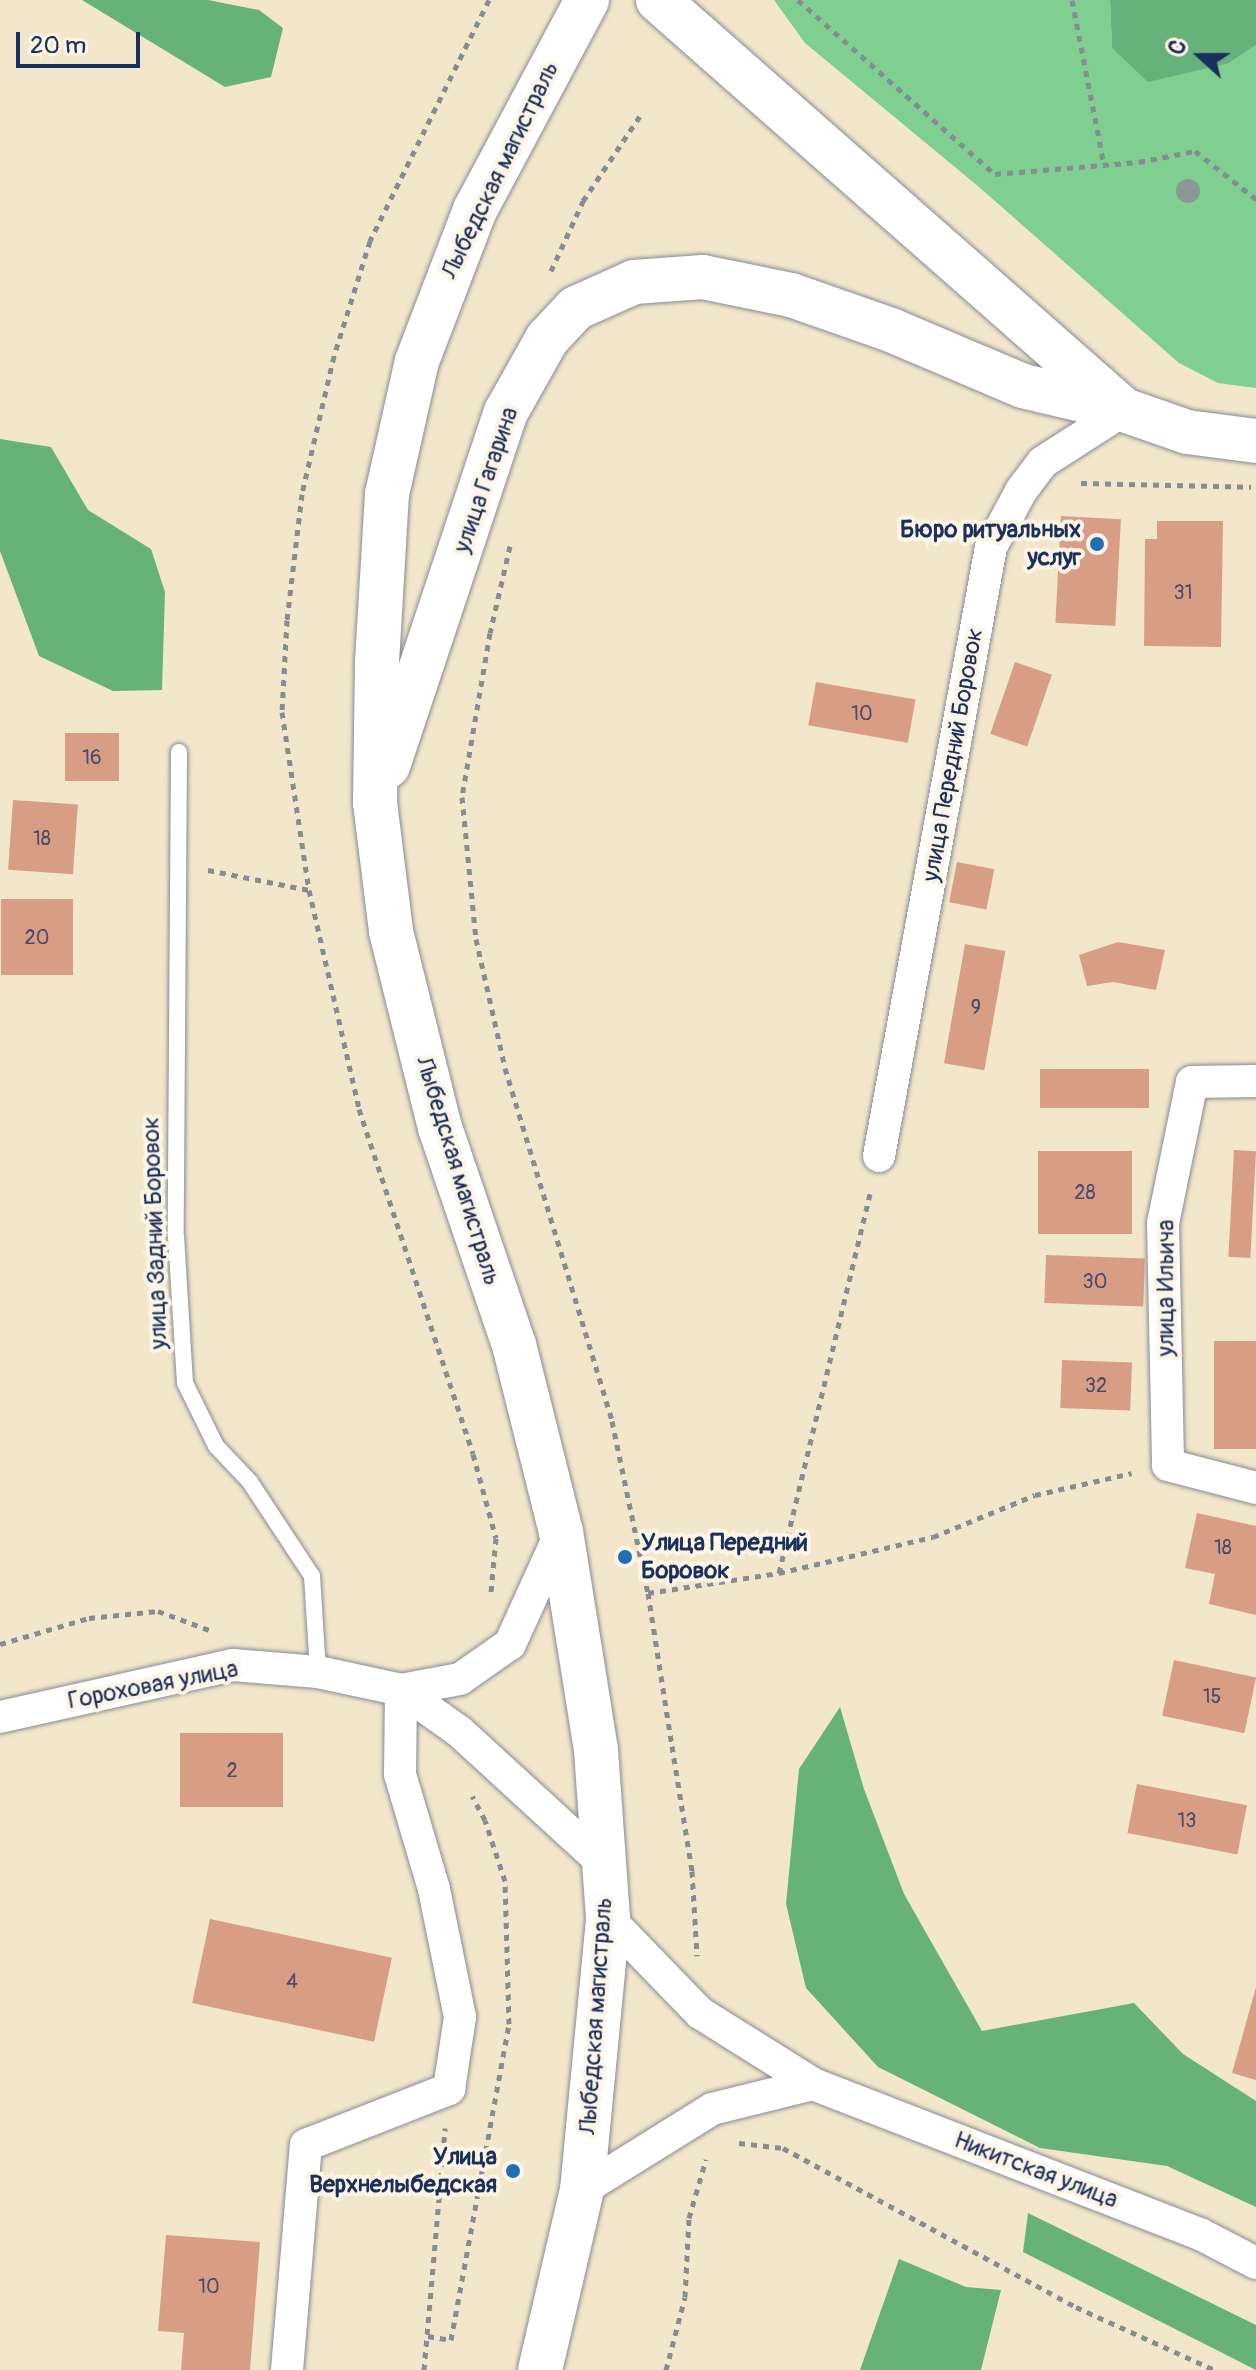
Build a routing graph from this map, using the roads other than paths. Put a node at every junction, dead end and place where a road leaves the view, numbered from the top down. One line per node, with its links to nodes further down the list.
1 (587, 0): 6 (main road, Лыбедская магистраль)
2 (658, 0): 3 (main road, улица Гагарина)
3 (1124, 410): 4 (main road, улица Гагарина); 6 (main road, улица Гагарина); 8 (street, улица Передний Боровок)
4 (1256, 441)
5 (179, 752): 11 (lane, улица Задний Боровок)
6 (375, 803): 10 (main road, Лыбедская магистраль)
7 (1256, 1081): 9 (street, улица Ильича)
8 (879, 1156)
9 (1256, 1488)
10 (561, 1532): 12 (street, Гороховая улица); 14 (main road, Лыбедская магистраль)
11 (318, 1672): 12 (street, Гороховая улица); 13 (street, Гороховая улица)
12 (401, 1690): 14 (street, Гороховая улица); 19 (street)
13 (0, 1717)
14 (605, 1865): 15 (main road, Лыбедская магистраль)
15 (608, 1918): 16 (street, Никитская улица); 17 (main road, Лыбедская магистраль)
16 (813, 2084): 17 (street); 18 (street, Никитская улица)
17 (582, 2190): 20 (main road, Лыбедская магистраль)
18 (1256, 2263)
19 (287, 2370)
20 (540, 2370)

